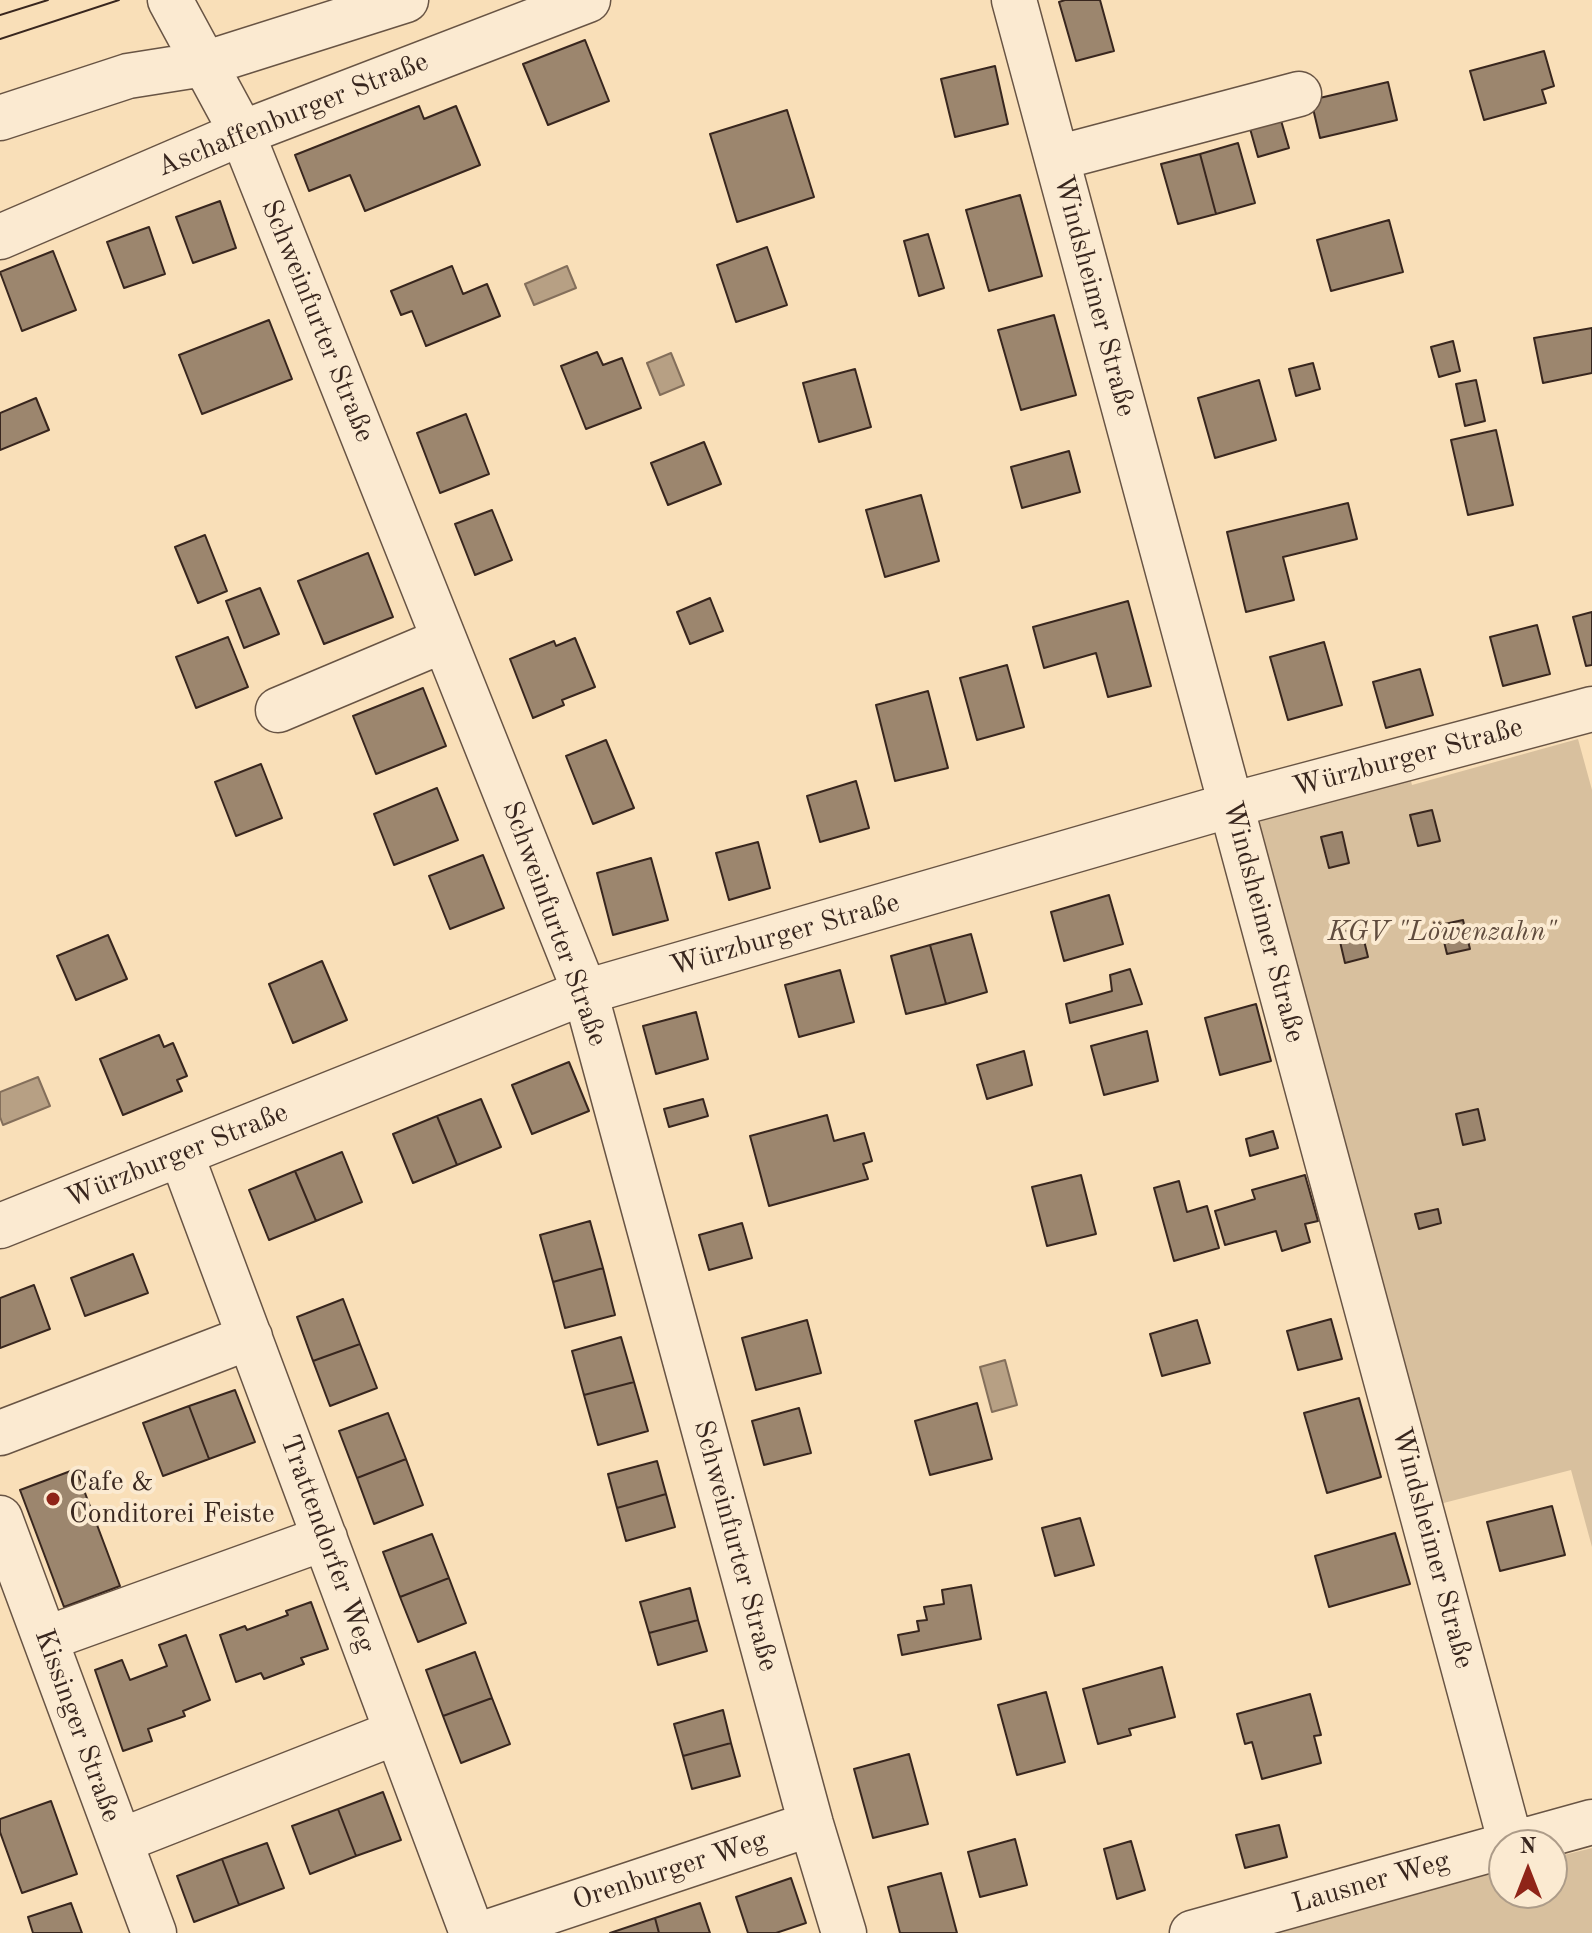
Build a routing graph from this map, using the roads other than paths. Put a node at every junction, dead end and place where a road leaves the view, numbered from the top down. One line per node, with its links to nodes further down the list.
1 (170, 0): 5 (street, Schweinfurter Straße)
2 (406, 0): 5 (street)
3 (588, 0): 8 (street, Aschaffenburger Straße)
4 (1014, 0): 9 (street, Windsheimer Straße)
5 (204, 64): 7 (street); 8 (street, Schweinfurter Straße)
6 (1299, 94): 9 (street)
7 (0, 118)
8 (242, 133): 10 (street, Aschaffenburger Straße); 11 (street, Schweinfurter Straße)
9 (1057, 158): 14 (street, Windsheimer Straße)
10 (0, 237)
11 (444, 640): 13 (street); 15 (street, Schweinfurter Straße)
12 (1592, 709): 14 (street, Würzburger Straße)
13 (278, 710)
14 (1231, 805): 15 (street, Würzburger Straße); 26 (street, Windsheimer Straße)
15 (585, 992): 16 (street, Würzburger Straße); 25 (street, Schweinfurter Straße)
16 (181, 1154): 17 (street, Würzburger Straße); 18 (street, Trattendorfer Weg)
17 (0, 1226)
18 (250, 1337): 19 (street); 21 (street, Trattendorfer Weg)
19 (0, 1433)
20 (0, 1521): 22 (street, Kissinger Straße)
21 (325, 1538): 22 (street); 23 (street, Trattendorfer Weg)
22 (45, 1639): 28 (street, Kissinger Straße)
23 (397, 1732): 28 (street); 31 (street, Trattendorfer Weg)
24 (1592, 1822): 27 (street, Lausner Weg)
25 (811, 1824): 32 (street, Orenburger Weg); 33 (street, Schweinfurter Straße)
26 (1504, 1829)
27 (1566, 1829)
28 (120, 1841): 30 (street, Kissinger Straße)
29 (1488, 1851): 34 (street, Lausner Weg)
30 (154, 1933)
31 (472, 1933)
32 (485, 1933)
33 (844, 1933)
34 (1192, 1933)

